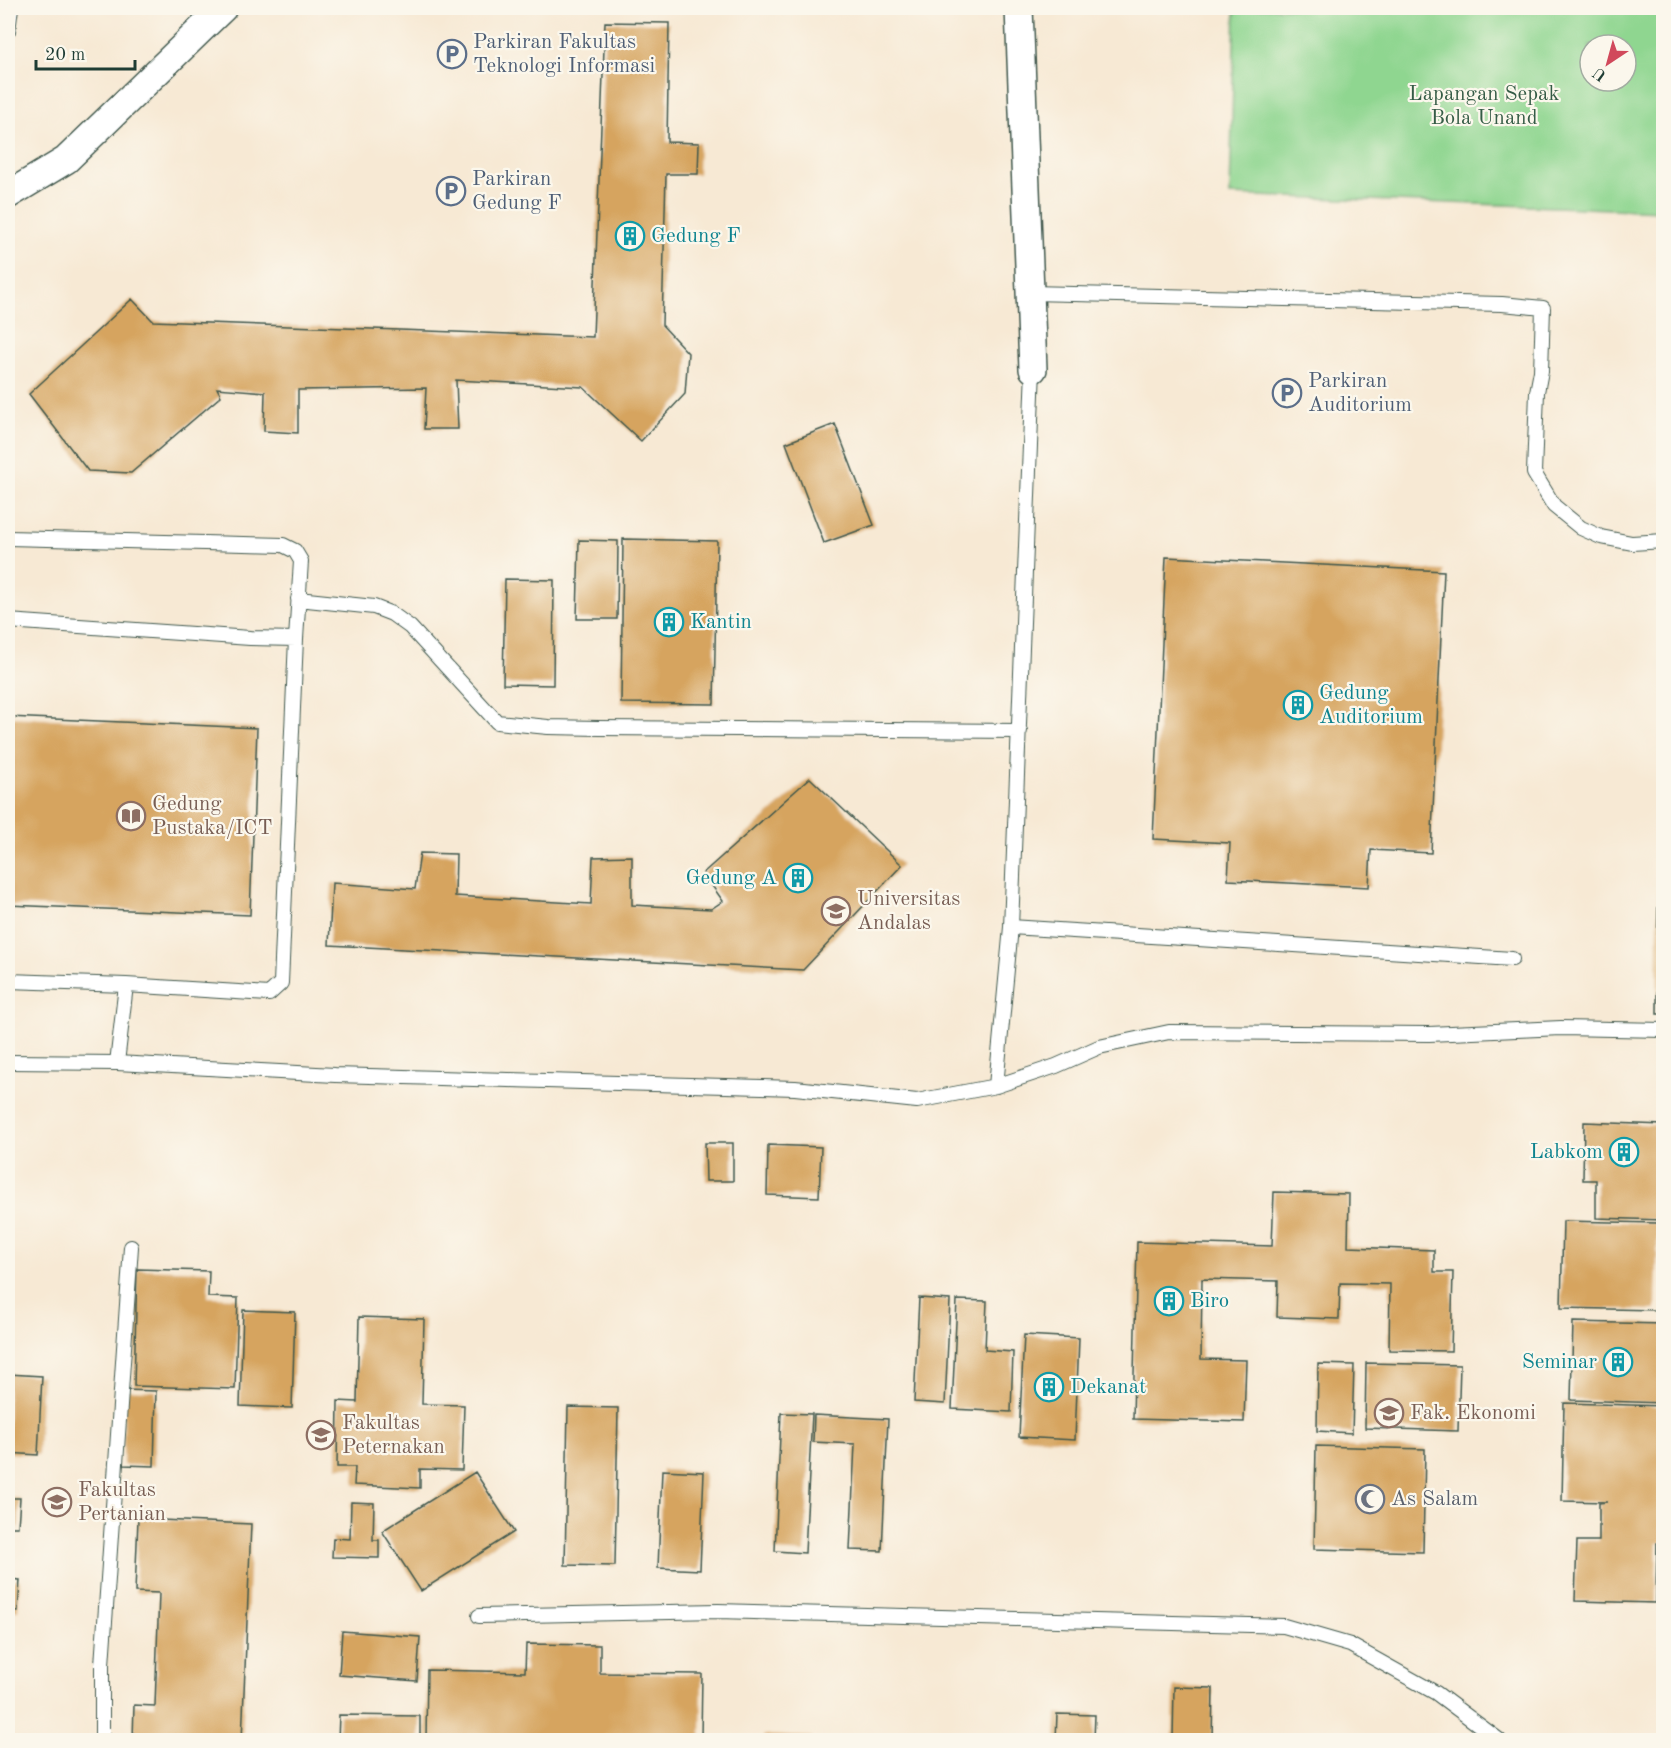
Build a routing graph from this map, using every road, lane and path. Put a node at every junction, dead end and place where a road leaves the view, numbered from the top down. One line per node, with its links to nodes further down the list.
1 (11, 8): 4 (lane)
2 (223, 8): 5 (street)
3 (1019, 8): 6 (street)
4 (8, 31)
5 (8, 195)
6 (1030, 293): 7 (street); 9 (lane)
7 (1033, 369): 13 (lane)
8 (8, 538): 10 (lane)
9 (1664, 541)
10 (298, 599): 12 (lane); 13 (lane)
11 (8, 621): 12 (lane)
12 (296, 639): 17 (lane)
13 (1020, 731): 14 (lane)
14 (1011, 927): 15 (lane); 21 (lane)
15 (1512, 959)
16 (8, 981): 17 (lane)
17 (126, 985): 20 (lane)
18 (1664, 1030): 21 (lane)
19 (8, 1062): 20 (lane)
20 (117, 1063): 21 (lane)
21 (996, 1086)
22 (131, 1246): 24 (lane)
23 (479, 1616): 25 (lane)
24 (102, 1740)
25 (1499, 1740)

